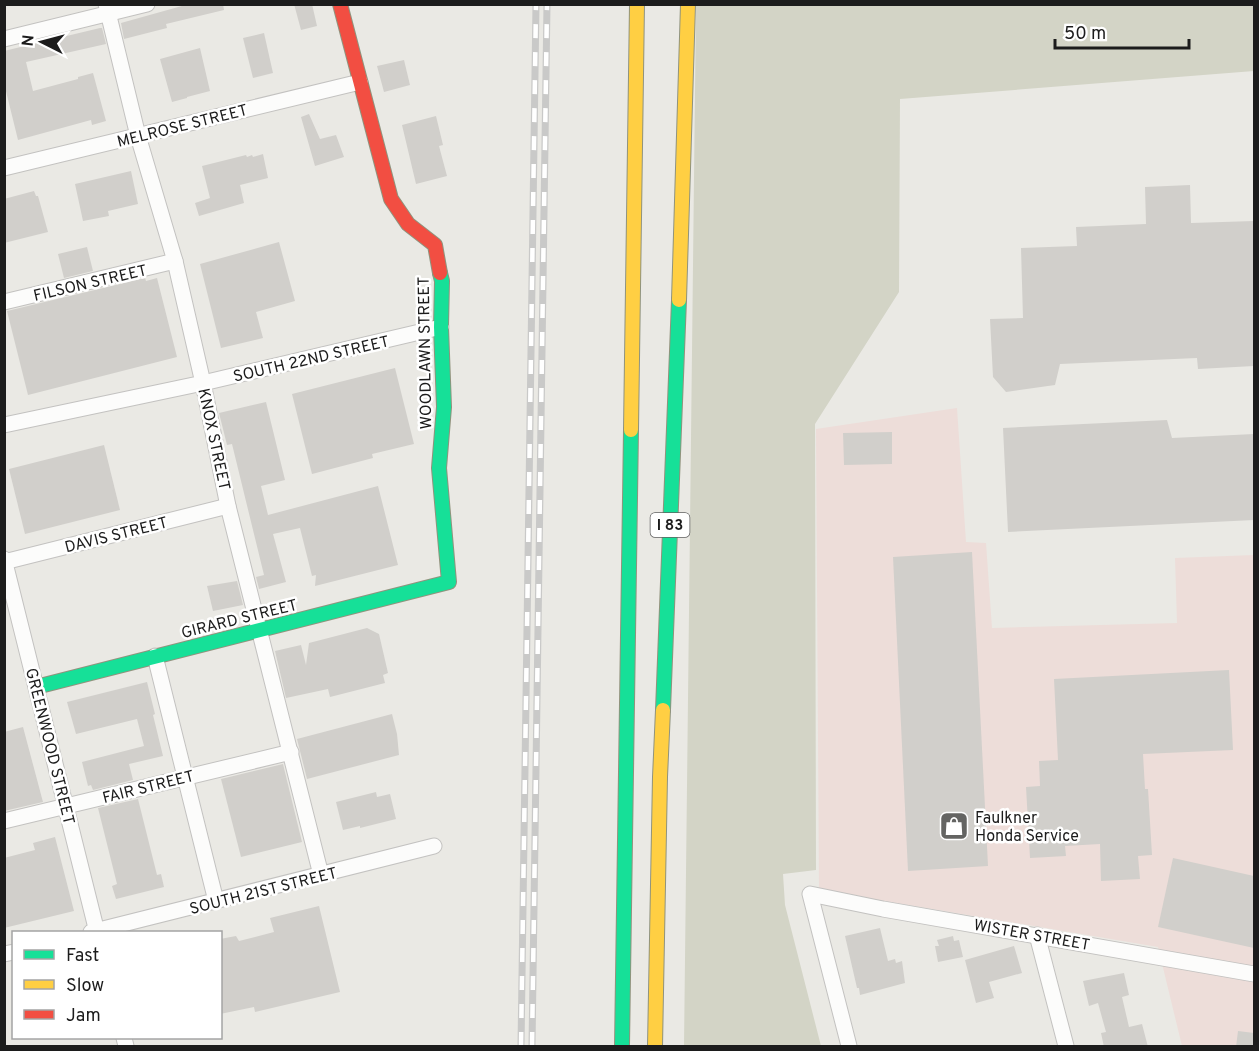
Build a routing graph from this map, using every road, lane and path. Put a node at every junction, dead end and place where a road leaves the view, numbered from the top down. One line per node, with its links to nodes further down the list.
1 (147, 4): 5 (street)
2 (340, 4): 7 (main road, WOODLAWN STREET)
3 (637, 4): 32 (main road, I 83)
4 (688, 4): 33 (main road, I 83)
5 (107, 9): 6 (street); 8 (street, KNOX STREET)
6 (4, 39)
7 (360, 82): 8 (street, MELROSE STREET); 12 (main road, WOODLAWN STREET)
8 (138, 136): 9 (street, MELROSE STREET); 10 (street, KNOX STREET)
9 (4, 168)
10 (175, 261): 11 (street, FILSON STREET); 13 (street, KNOX STREET)
11 (4, 302)
12 (441, 327): 13 (street, SOUTH 22ND STREET); 17 (main road, WOODLAWN STREET)
13 (203, 382): 14 (street, SOUTH 22ND STREET); 15 (street, KNOX STREET)
14 (4, 425)
15 (228, 506): 16 (street, DAVIS STREET); 18 (street, KNOX STREET)
16 (5, 561): 20 (street, GREENWOOD STREET)
17 (449, 582): 18 (main road, GIRARD STREET)
18 (261, 630): 19 (main road, GIRARD STREET); 21 (street, KNOX STREET)
19 (155, 656): 20 (main road, GIRARD STREET); 22 (street)
20 (36, 687): 23 (street, GREENWOOD STREET)
21 (291, 752): 22 (street, FAIR STREET); 26 (street, KNOX STREET)
22 (185, 777): 23 (street, FAIR STREET); 27 (street)
23 (66, 806): 24 (street, FAIR STREET); 28 (street, GREENWOOD STREET)
24 (4, 821)
25 (434, 846): 26 (street, SOUTH 21ST STREET)
26 (321, 875): 27 (street, SOUTH 21ST STREET)
27 (216, 901): 29 (street, SOUTH 21ST STREET)
28 (95, 931)
29 (99, 931)
30 (1036, 935): 31 (street, WISTER STREET); 34 (street, WISTER STREET); 35 (street)
31 (1254, 974)
32 (622, 1047)
33 (655, 1047)
34 (849, 1047)
35 (1066, 1047)

